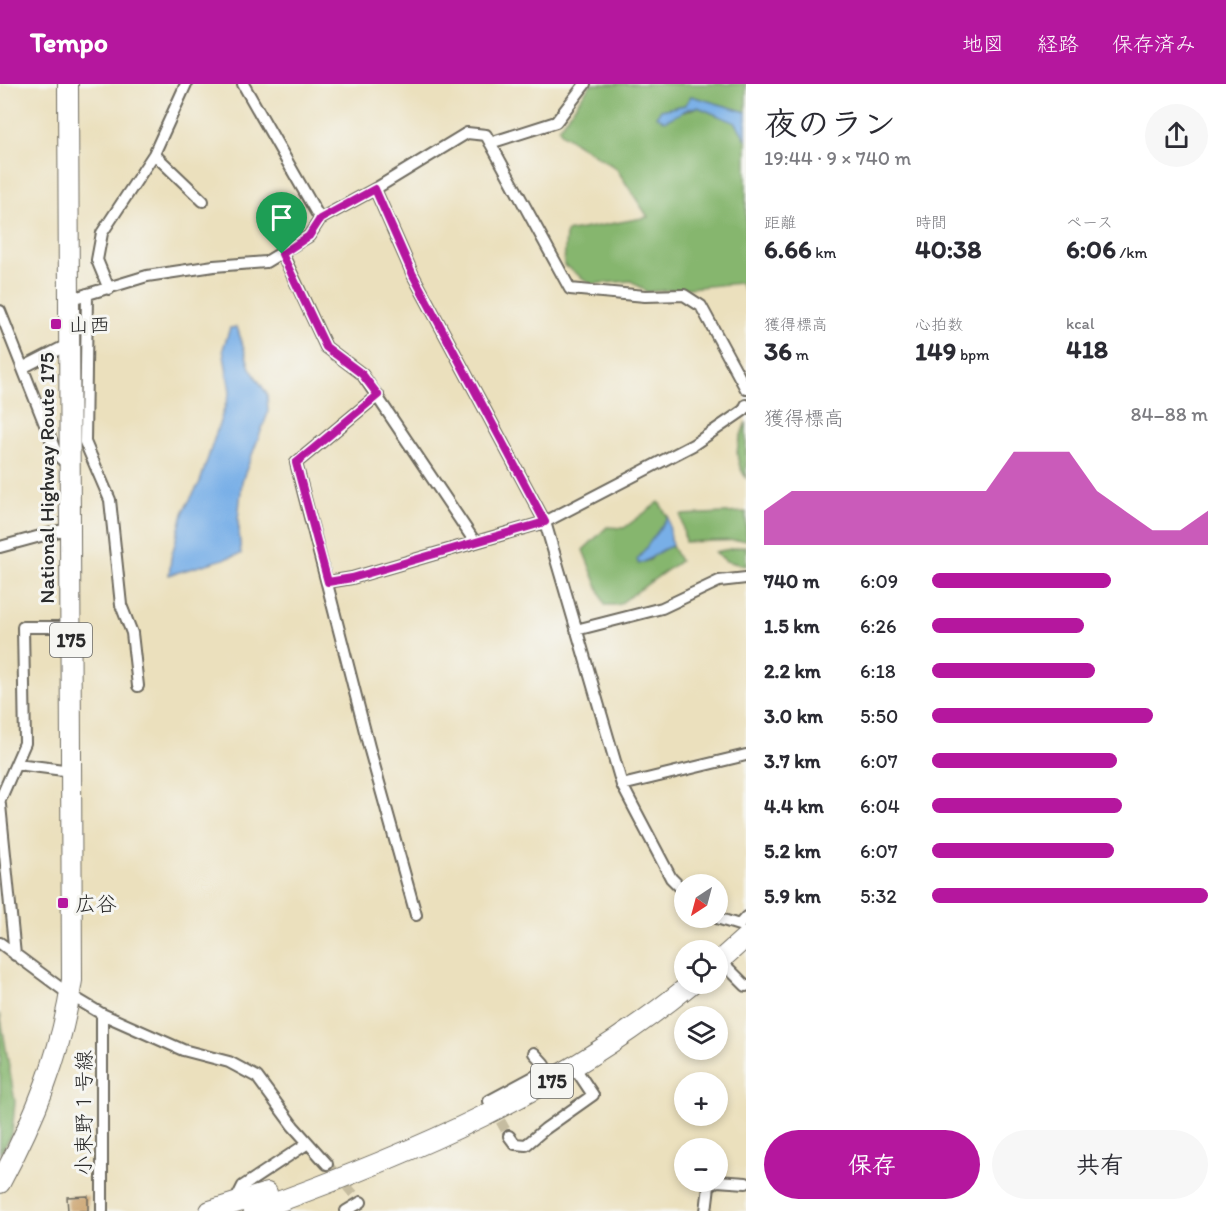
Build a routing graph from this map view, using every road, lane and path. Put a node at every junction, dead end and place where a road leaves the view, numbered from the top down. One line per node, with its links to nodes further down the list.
1 (68, 84): 12 (highway, National Highway Route 175 / 175)
2 (186, 84): 6 (street)
3 (243, 84): 9 (street)
4 (585, 84): 5 (street)
5 (490, 142): 7 (street); 16 (street)
6 (154, 154): 8 (street); 11 (street)
7 (375, 189): 9 (street); 20 (street)
8 (203, 201)
9 (320, 219): 10 (street)
10 (282, 254): 11 (street); 17 (street)
11 (109, 289): 12 (street)
12 (78, 297): 14 (highway, National Highway Route 175 / 175); 28 (street)
13 (0, 311): 15 (street)
14 (69, 344): 15 (street); 19 (highway, National Highway Route 175 / 175)
15 (24, 367): 19 (street)
16 (746, 389)
17 (378, 395): 22 (street); 25 (street)
18 (746, 405): 20 (street)
19 (69, 466): 21 (highway, National Highway Route 175 / 175)
20 (545, 522): 22 (street); 27 (street)
21 (70, 528): 23 (street); 26 (highway, National Highway Route 175 / 175)
22 (475, 542): 25 (street)
23 (0, 547)
24 (746, 578): 27 (street)
25 (328, 582): 36 (street)
26 (71, 627): 30 (street); 31 (highway, National Highway Route 175 / 175)
27 (576, 630): 32 (street)
28 (138, 686)
29 (746, 755): 32 (street)
30 (17, 764): 31 (street); 33 (street)
31 (71, 771): 43 (highway, National Highway Route 175 / 175)
32 (622, 786): 35 (street)
33 (0, 800)
34 (0, 805): 39 (street)
35 (674, 881)
36 (416, 915)
37 (728, 922): 38 (street)
38 (744, 929): 40 (highway)
39 (5, 948): 43 (street)
40 (728, 950)
41 (728, 970): 42 (street)
42 (746, 986)
43 (70, 994): 45 (street); 54 (highway, National Highway Route 175 / 175)
44 (677, 994): 47 (highway, 175)
45 (102, 1014): 50 (street); 59 (street, 小束野１号線)
46 (534, 1053): 48 (street)
47 (575, 1068): 49 (street); 51 (highway, 175)
48 (489, 1101)
49 (509, 1136)
50 (308, 1143): 52 (street); 58 (street)
51 (398, 1153): 58 (highway, 175); 61 (highway, 175)
52 (327, 1164)
53 (728, 1182): 55 (street)
54 (0, 1183)
55 (746, 1183)
56 (708, 1192): 63 (street)
57 (363, 1204): 62 (street)
58 (234, 1205): 60 (highway, 175)
59 (102, 1211)
60 (210, 1211)
61 (253, 1211)
62 (346, 1211)
63 (706, 1211)

